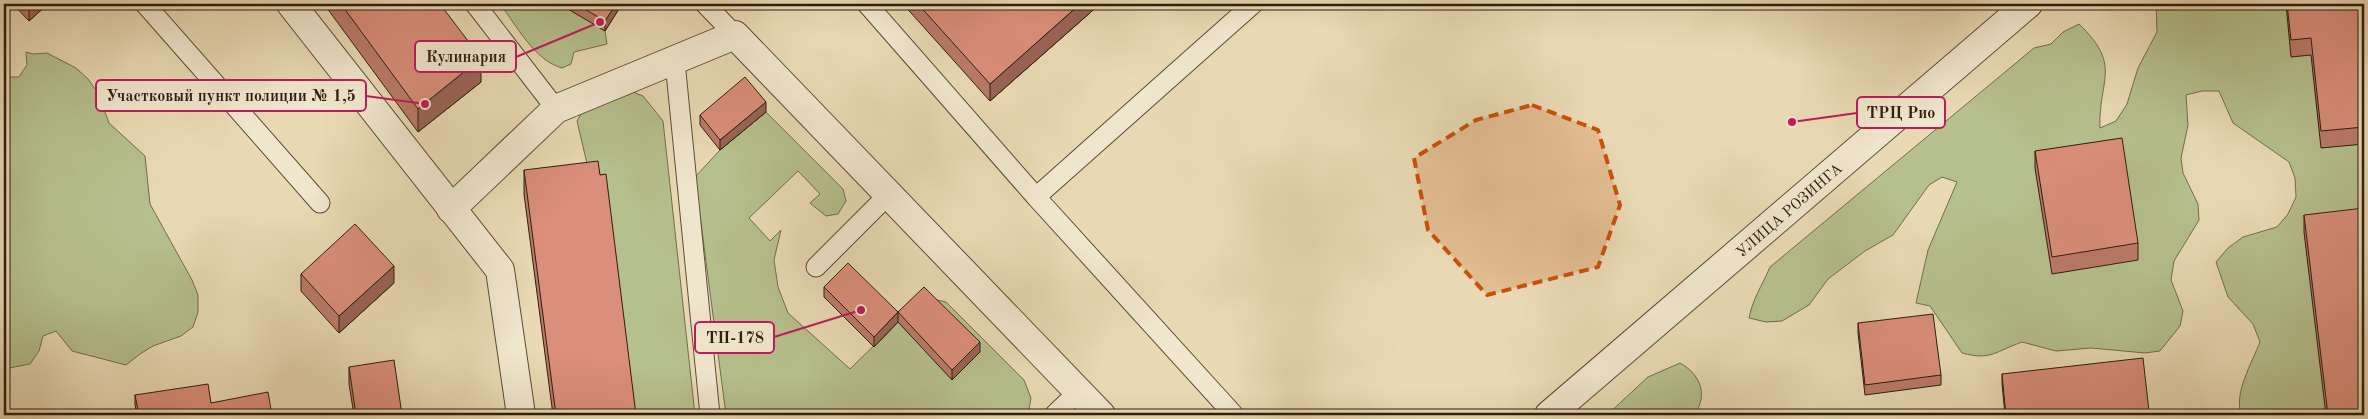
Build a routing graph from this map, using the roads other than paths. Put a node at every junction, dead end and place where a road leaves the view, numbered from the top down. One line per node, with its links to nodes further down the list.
1 (145, 4): 13 (lane)
2 (291, 4): 14 (street)
3 (475, 4): 10 (lane)
4 (705, 4): 8 (lane)
5 (867, 4): 12 (lane)
6 (1254, 4): 12 (lane)
7 (2028, 4): 22 (street, УЛИЦА РОЗИНГА)
8 (735, 35): 9 (street); 11 (street)
9 (674, 62): 10 (street); 18 (lane)
10 (556, 109): 14 (street)
11 (889, 194): 15 (lane); 16 (street)
12 (1036, 197): 21 (lane)
13 (320, 203)
14 (452, 209): 17 (street)
15 (816, 266)
16 (1079, 391): 19 (lane); 20 (street)
17 (521, 415)
18 (710, 415)
19 (1054, 415)
20 (1101, 415)
21 (1234, 415)
22 (1549, 415)

